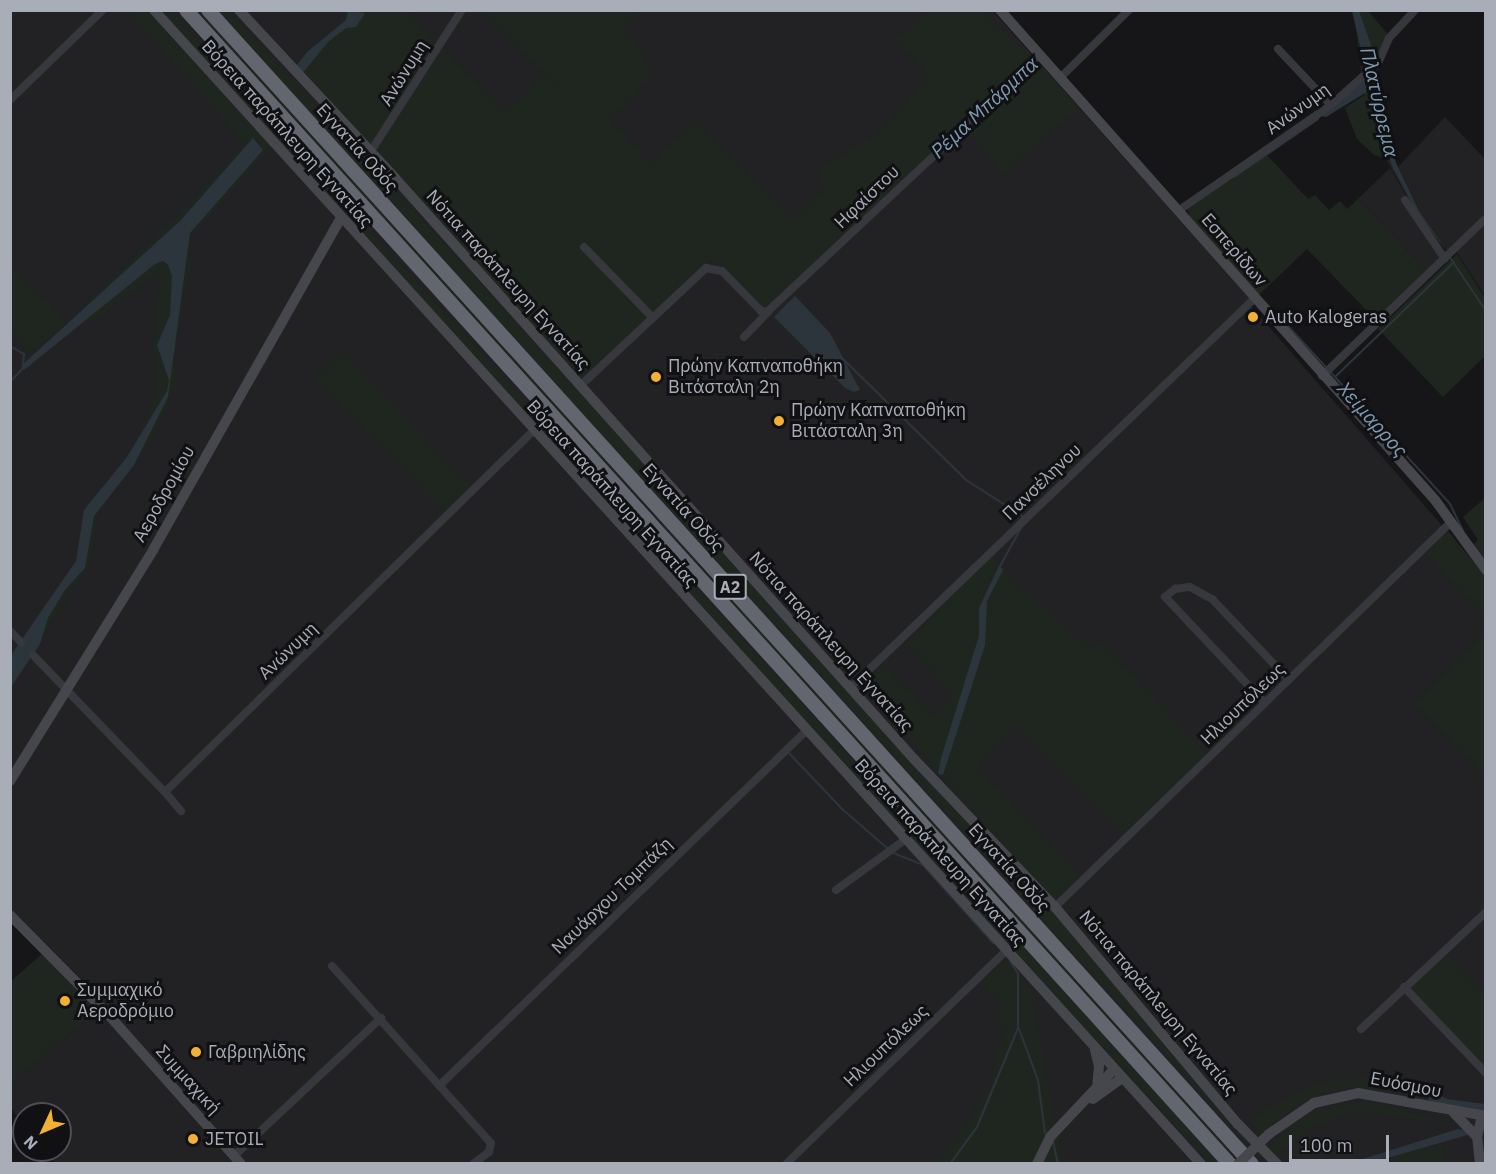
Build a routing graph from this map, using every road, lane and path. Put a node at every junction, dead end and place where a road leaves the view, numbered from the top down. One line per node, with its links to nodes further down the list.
1 (103, 10): 13 (street)
2 (154, 10): 18 (street, Βόρεια παράπλευρη Εγνατίας)
3 (186, 10): 67 (highway, Εγνατία Οδός / Α2)
4 (208, 10): 69 (highway, Εγνατία Οδός / Α2)
5 (239, 10): 15 (street, Νότια παράπλευρη Εγνατίας)
6 (462, 10): 15 (street, Ανώνυμη)
7 (1000, 10): 11 (street, Εσπερίδων)
8 (1129, 10): 12 (street)
9 (1415, 10): 14 (street, Ανώνυμη)
10 (1278, 49): 14 (street)
11 (1041, 56): 12 (street, Εσπερίδων); 23 (street, Ηφαίστου)
12 (1060, 78): 17 (street, Εσπερίδων)
13 (10, 100)
14 (1331, 105): 17 (street, Ανώνυμη)
15 (371, 151): 27 (street, Νότια παράπλευρη Εγνατίας)
16 (1405, 200): 21 (street)
17 (1178, 211): 22 (street, Εσπερίδων)
18 (341, 218): 28 (street, Βόρεια παράπλευρη Εγνατίας); 36 (street, Αεροδρομίου)
19 (1485, 218): 21 (street)
20 (584, 247): 24 (street)
21 (1445, 259): 26 (street)
22 (1255, 298): 26 (street, Εσπερίδων); 35 (street, Πανσέληνου)
23 (768, 312): 24 (street); 25 (street, Ηφαίστου)
24 (652, 317): 27 (street)
25 (744, 338)
26 (1322, 376): 29 (street, Εσπερίδων)
27 (580, 386): 35 (street, Νότια παράπλευρη Εγνατίας)
28 (532, 432): 38 (street, Βόρεια παράπλευρη Εγνατίας); 40 (street, Ανώνυμη)
29 (1451, 522): 30 (street, Εσπερίδων); 34 (street, Ηλιουπόλεως)
30 (1485, 570)
31 (10, 631): 32 (street)
32 (21, 642)
33 (33, 656): 36 (street)
34 (1289, 680): 37 (street, Ηλιουπόλεως); 37 (street)
35 (850, 688): 44 (street, Νότια παράπλευρη Εγνατίας)
36 (67, 692): 39 (street, Αεροδρομίου); 40 (street)
37 (1266, 703): 44 (street, Ηλιουπόλεως)
38 (806, 731): 42 (street, Βόρεια παράπλευρη Εγνατίας); 56 (street, Ναυάρχου Τομπάζη)
39 (10, 782)
40 (165, 792): 41 (street)
41 (181, 812)
42 (906, 838): 43 (street); 47 (street, Βόρεια παράπλευρη Εγνατίας)
43 (836, 890)
44 (1055, 907): 70 (street, Νότια παράπλευρη Εγνατίας)
45 (1485, 912): 49 (street)
46 (10, 915): 62 (street, Συμμαχική)
47 (1007, 950): 52 (street, Βόρεια παράπλευρη Εγνατίας); 64 (street, Ηλιουπόλεως)
48 (332, 966): 50 (street)
49 (1404, 987): 51 (street); 54 (street)
50 (381, 1018): 56 (street); 62 (street)
51 (1361, 1029)
52 (1094, 1047): 53 (street, Βόρεια παράπλευρη Εγνατίας); 57 (street)
53 (1114, 1069): 55 (street, Βόρεια παράπλευρη Εγνατίας); 57 (street)
54 (1485, 1072)
55 (1122, 1078): 58 (street); 66 (street, Βόρεια παράπλευρη Εγνατίας)
56 (441, 1084): 63 (street)
57 (1097, 1088): 58 (street)
58 (1079, 1108): 65 (street)
59 (1448, 1110): 60 (street, Ευόσμου); 61 (street); 68 (street, Ευόσμου, bridge)
60 (1484, 1116): 61 (street)
61 (1481, 1137): 71 (street)
62 (238, 1160)
63 (473, 1164)
64 (786, 1164)
65 (1037, 1164)
66 (1201, 1164)
67 (1230, 1164)
68 (1238, 1164)
69 (1252, 1164)
70 (1277, 1164)
71 (1480, 1164)

